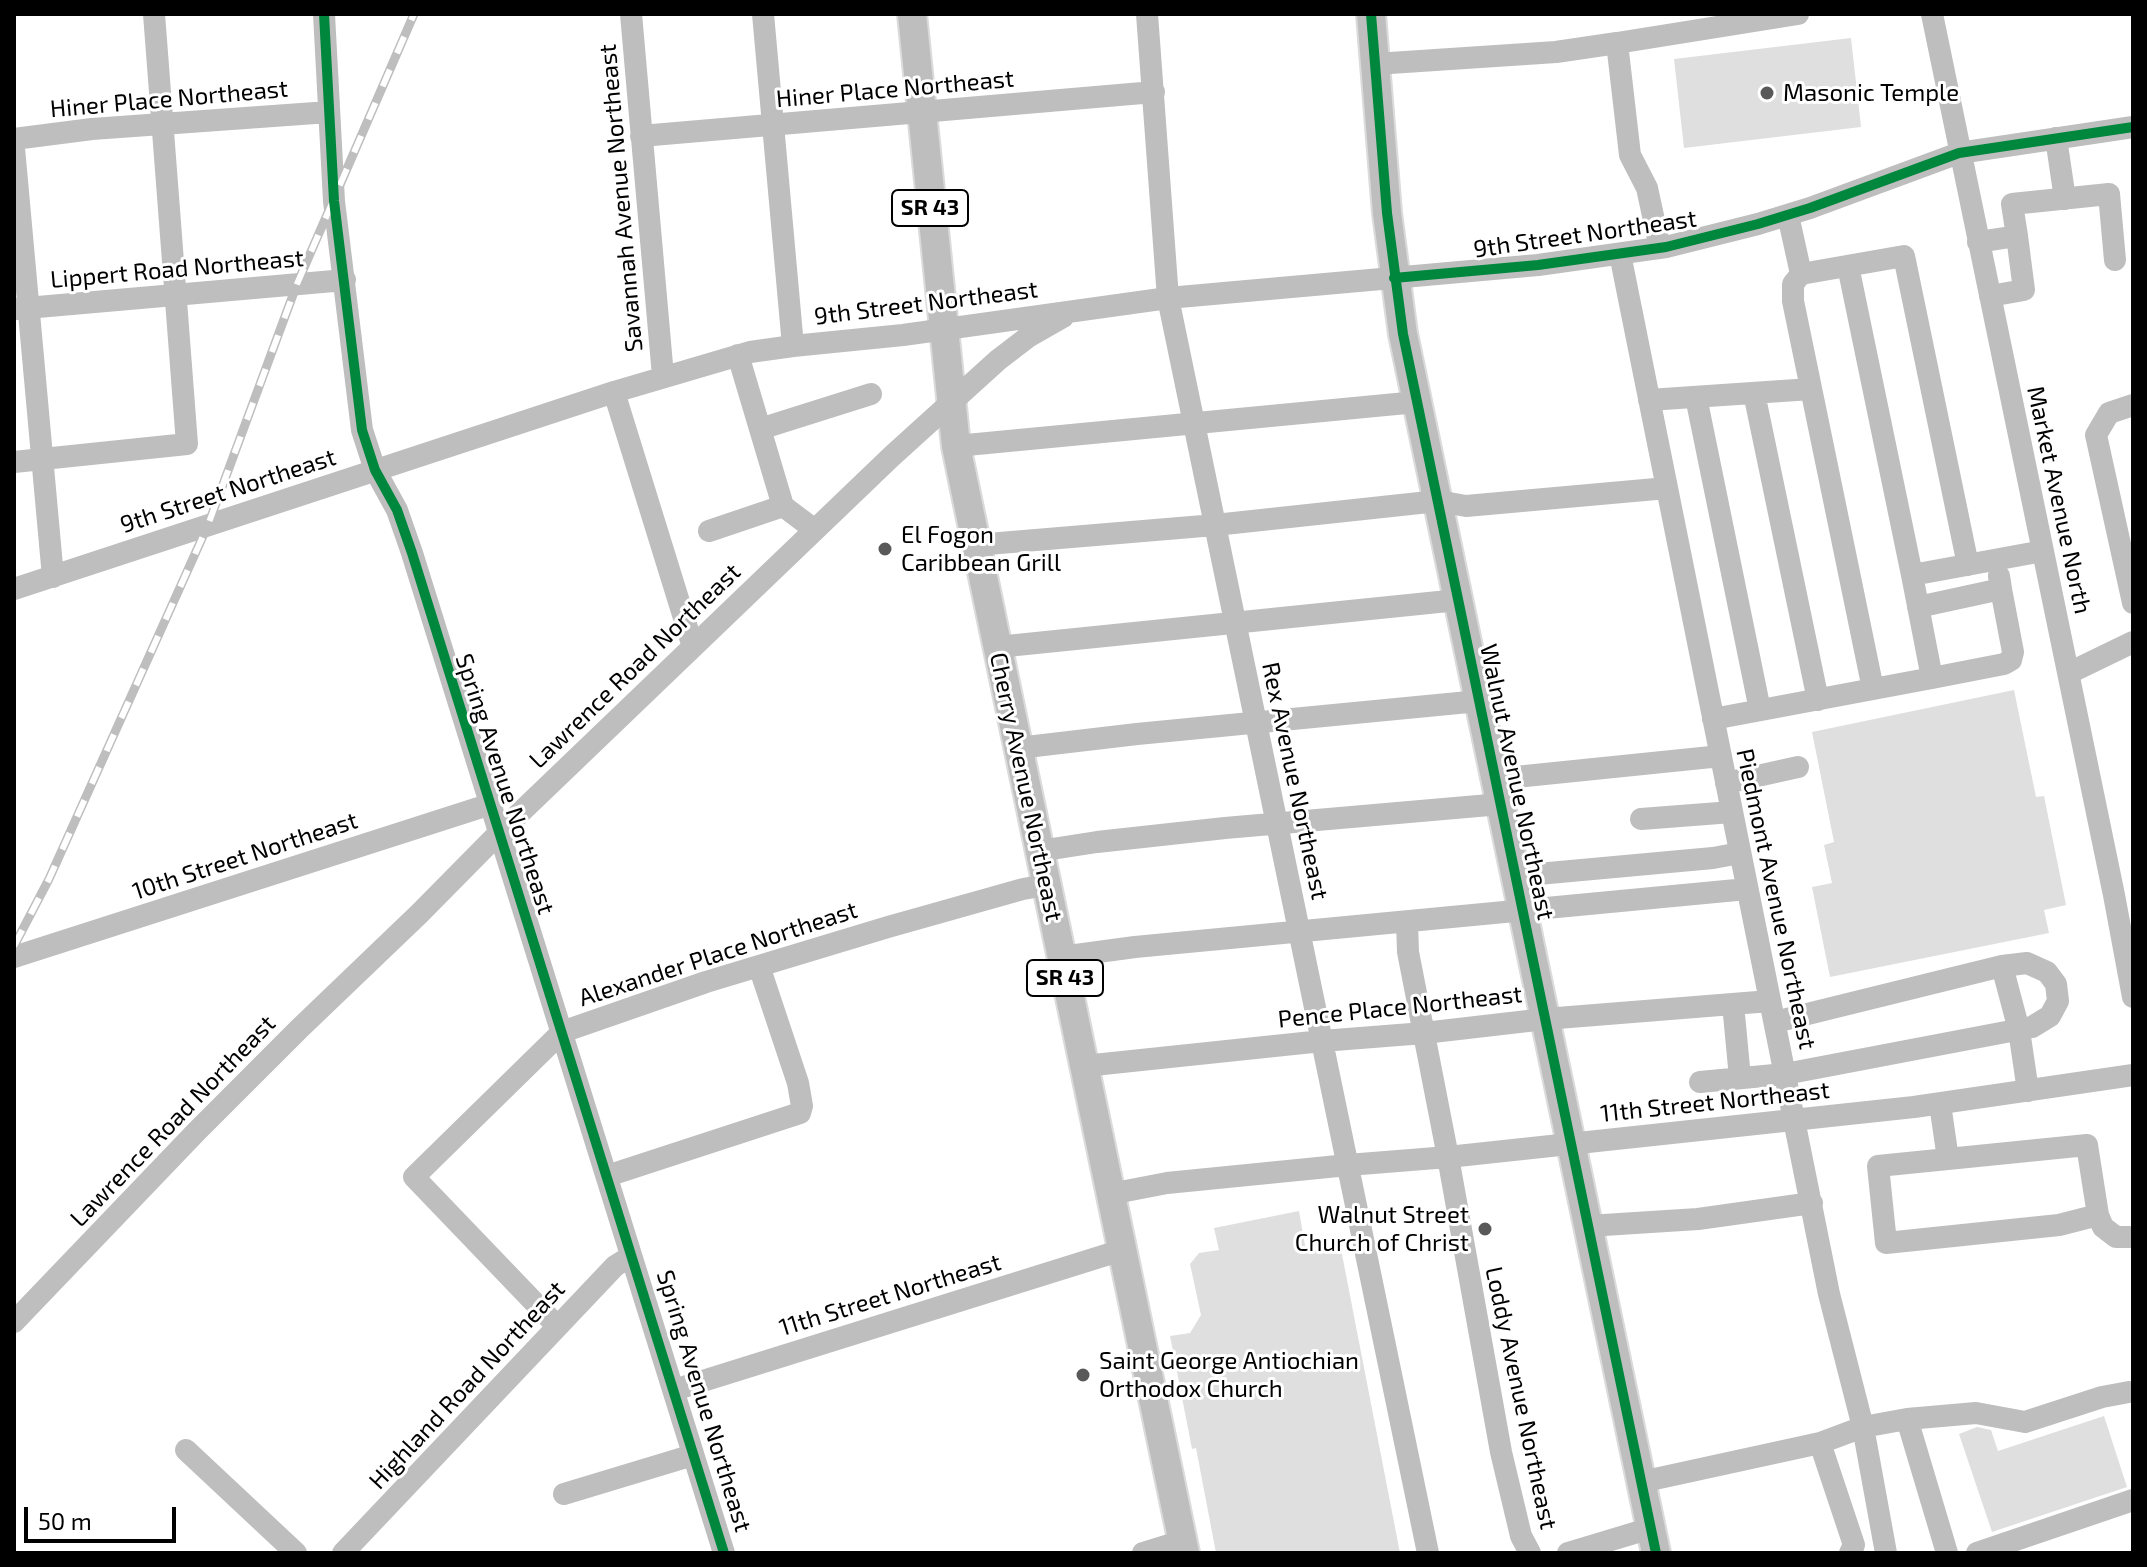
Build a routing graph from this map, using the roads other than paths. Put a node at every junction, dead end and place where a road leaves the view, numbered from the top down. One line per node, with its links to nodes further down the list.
1 (154, 14): 15 (street)
2 (324, 14): 13 (street, Spring Avenue Northeast)
3 (631, 14): 18 (street, Savannah Avenue Northeast)
4 (763, 14): 16 (street)
5 (912, 14): 14 (main road, Cherry Avenue Northeast / SR 43)
6 (1147, 14): 12 (street, Rex Avenue Northeast)
7 (1371, 14): 11 (main road, Walnut Avenue Northeast)
8 (1798, 14): 10 (street)
9 (1932, 14): 22 (street, Market Avenue North)
10 (1617, 43): 11 (street); 27 (street)
11 (1375, 64): 32 (main road, Walnut Avenue Northeast)
12 (1154, 92): 14 (street, Hiner Place Northeast); 36 (street, Rex Avenue Northeast)
13 (329, 112): 15 (street, Hiner Place Northeast); 33 (street, Spring Avenue Northeast)
14 (921, 112): 16 (street, Hiner Place Northeast); 39 (main road, Cherry Avenue Northeast / SR 43)
15 (163, 123): 20 (street, Hiner Place Northeast); 34 (street)
16 (773, 125): 18 (street, Hiner Place Northeast); 40 (street)
17 (2133, 127): 19 (street, 9th Street Northeast)
18 (641, 136): 42 (street, Savannah Avenue Northeast)
19 (2056, 138): 22 (street, 9th Street Northeast); 23 (street)
20 (14, 139)
21 (14, 148): 37 (street)
22 (1959, 153): 24 (street, 9th Street Northeast); 26 (street, Market Avenue North)
23 (2065, 199): 25 (street); 29 (street)
24 (1788, 215): 27 (street, 9th Street Northeast); 31 (street)
25 (2017, 236): 26 (street); 35 (street)
26 (1978, 242): 35 (street, Market Avenue North)
27 (1660, 248): 28 (street, 9th Street Northeast)
28 (1620, 254): 32 (street, 9th Street Northeast); 48 (street, Piedmont Avenue Northeast)
29 (2115, 260)
30 (1848, 266): 31 (street); 67 (street); 68 (street)
31 (1801, 274): 43 (street)
32 (1394, 278): 36 (street, 9th Street Northeast); 49 (main road, Walnut Avenue Northeast)
33 (345, 280): 34 (street, Lippert Road Northeast); 57 (street, Spring Avenue Northeast)
34 (177, 295): 37 (street, Lippert Road Northeast); 55 (street)
35 (1990, 296): 65 (street, Market Avenue North)
36 (1168, 298): 38 (street, 9th Street Northeast); 52 (street, Rex Avenue Northeast)
37 (21, 309): 55 (street)
38 (1076, 310): 39 (street, 9th Street Northeast); 50 (street, Lawrence Road Northeast)
39 (943, 329): 40 (street, 9th Street Northeast); 50 (main road, Cherry Avenue Northeast / SR 43)
40 (793, 346): 41 (street, 9th Street Northeast)
41 (738, 355): 42 (street, 9th Street Northeast); 53 (street)
42 (663, 376): 44 (street, 9th Street Northeast)
43 (1811, 389): 45 (street); 81 (street)
44 (614, 392): 57 (street, 9th Street Northeast); 77 (street)
45 (1754, 393): 47 (street); 82 (street)
46 (871, 394): 53 (street)
47 (1696, 397): 48 (street); 84 (street)
48 (1649, 400): 58 (street, Piedmont Avenue Northeast)
49 (1417, 402): 52 (street); 59 (main road, Walnut Avenue Northeast)
50 (951, 403): 54 (main road, Cherry Avenue Northeast / SR 43); 62 (street, Lawrence Road Northeast)
51 (2133, 405): 73 (street)
52 (1194, 425): 54 (street); 61 (street, Rex Avenue Northeast)
53 (760, 429): 60 (street)
54 (956, 446): 64 (main road, Cherry Avenue Northeast / SR 43)
55 (42, 459): 56 (street); 69 (street)
56 (14, 462)
57 (375, 470): 69 (street, 9th Street Northeast); 92 (street, Spring Avenue Northeast)
58 (1667, 488): 59 (street); 85 (street, Piedmont Avenue Northeast)
59 (1438, 501): 61 (street); 72 (main road, Walnut Avenue Northeast)
60 (783, 506): 62 (street); 63 (street)
61 (1215, 525): 64 (street); 75 (street, Rex Avenue Northeast)
62 (815, 530): 77 (street, Lawrence Road Northeast)
63 (709, 531)
64 (976, 545): 78 (main road, Cherry Avenue Northeast / SR 43)
65 (2043, 551): 66 (street); 79 (street, Market Avenue North)
66 (1996, 559): 67 (street); 71 (street)
67 (1968, 565): 68 (street)
68 (1912, 575): 74 (street)
69 (53, 577): 70 (street, 9th Street Northeast)
70 (14, 589)
71 (2001, 589): 74 (street); 80 (street)
72 (1458, 600): 75 (street); 83 (main road, Walnut Avenue Northeast)
73 (2133, 603)
74 (1918, 607): 80 (street)
75 (1235, 623): 78 (street); 86 (street, Rex Avenue Northeast)
76 (2133, 642): 79 (street)
77 (693, 647): 96 (street, Lawrence Road Northeast)
78 (997, 647): 87 (main road, Cherry Avenue Northeast / SR 43)
79 (2069, 673): 102 (street, Market Avenue North)
80 (1932, 678): 81 (street)
81 (1873, 689): 82 (street)
82 (1818, 700): 84 (street)
83 (1479, 701): 86 (street); 91 (main road, Walnut Avenue Northeast)
84 (1760, 710): 85 (street)
85 (1713, 719): 88 (street, Piedmont Avenue Northeast)
86 (1256, 723): 87 (street); 95 (street, Rex Avenue Northeast)
87 (1018, 748): 97 (main road, Cherry Avenue Northeast / SR 43)
88 (1721, 756): 90 (street, Piedmont Avenue Northeast); 91 (street)
89 (1798, 767): 90 (street)
90 (1726, 783): 93 (street, Piedmont Avenue Northeast)
91 (1498, 791): 95 (street); 99 (main road, Walnut Avenue Northeast)
92 (491, 804): 96 (street, Spring Avenue Northeast); 106 (street, 10th Street Northeast)
93 (1732, 812): 94 (street); 98 (street, Piedmont Avenue Northeast)
94 (1641, 819)
95 (1278, 824): 97 (street); 105 (street, Rex Avenue Northeast)
96 (500, 832): 115 (street, Spring Avenue Northeast); 138 (street, Lawrence Road Northeast)
97 (1039, 851): 100 (main road, Cherry Avenue Northeast / SR 43)
98 (1740, 853): 99 (street); 101 (street, Piedmont Avenue Northeast)
99 (1516, 876): 103 (main road, Walnut Avenue Northeast)
100 (1046, 885): 107 (main road, Cherry Avenue Northeast / SR 43); 108 (street, Alexander Place Northeast)
101 (1747, 889): 103 (street); 112 (street, Piedmont Avenue Northeast)
102 (2124, 893): 110 (street, Market Avenue North)
103 (1523, 911): 104 (street); 113 (main road, Walnut Avenue Northeast)
104 (1407, 922): 105 (street); 116 (street, Loddy Avenue Northeast)
105 (1300, 933): 107 (street); 117 (street, Rex Avenue Northeast)
106 (14, 957)
107 (1061, 957): 118 (main road, Cherry Avenue Northeast / SR 43)
108 (759, 966): 115 (street, Alexander Place Northeast); 130 (street)
109 (2002, 966): 112 (street, Pence Place Northeast); 114 (street); 114 (street, Pence Place Northeast)
110 (2133, 997)
111 (1733, 1004): 112 (street, Pence Place Northeast); 113 (street, Pence Place Northeast); 121 (street)
112 (1772, 1012): 119 (street, Piedmont Avenue Northeast)
113 (1545, 1019): 116 (street, Pence Place Northeast); 126 (main road, Walnut Avenue Northeast)
114 (2019, 1030): 119 (street); 123 (street)
115 (562, 1032): 130 (street, Spring Avenue Northeast); 139 (street, Alexander Place Northeast)
116 (1424, 1033): 117 (street, Pence Place Northeast); 127 (street, Loddy Avenue Northeast)
117 (1322, 1041): 118 (street, Pence Place Northeast); 129 (street, Rex Avenue Northeast)
118 (1084, 1066): 131 (main road, Cherry Avenue Northeast / SR 43)
119 (1785, 1074): 121 (street); 125 (street, Piedmont Avenue Northeast)
120 (2133, 1075): 123 (street, 11th Street Northeast)
121 (1740, 1078): 122 (street)
122 (1700, 1082)
123 (2028, 1091): 124 (street, 11th Street Northeast)
124 (1940, 1104): 125 (street, 11th Street Northeast); 128 (street)
125 (1795, 1120): 126 (street, 11th Street Northeast); 132 (street, Piedmont Avenue Northeast)
126 (1571, 1143): 127 (street, 11th Street Northeast); 134 (main road, Walnut Avenue Northeast)
127 (1448, 1157): 129 (street, 11th Street Northeast); 157 (street, Loddy Avenue Northeast)
128 (1948, 1159): 133 (street); 133 (street)
129 (1348, 1165): 131 (street, 11th Street Northeast); 156 (street, Rex Avenue Northeast)
130 (607, 1176): 137 (street, Spring Avenue Northeast)
131 (1110, 1194): 136 (main road, Cherry Avenue Northeast / SR 43)
132 (1812, 1203): 134 (street); 143 (street, Piedmont Avenue Northeast)
133 (2098, 1215): 135 (street)
134 (1588, 1226): 147 (main road, Walnut Avenue Northeast)
135 (2133, 1237)
136 (1122, 1250): 140 (street, 11th Street Northeast); 151 (main road, Cherry Avenue Northeast / SR 43)
137 (631, 1256): 139 (street, Highland Road Northeast); 140 (street, Spring Avenue Northeast)
138 (14, 1322)
139 (557, 1326): 153 (street, Highland Road Northeast)
140 (674, 1390): 146 (street, Spring Avenue Northeast)
141 (2132, 1396): 142 (street)
142 (1907, 1419): 143 (street); 161 (street)
143 (1863, 1427): 144 (street); 160 (street, Piedmont Avenue Northeast)
144 (1820, 1443): 147 (street); 159 (street)
145 (186, 1450): 152 (street)
146 (693, 1455): 148 (street); 154 (street, Spring Avenue Northeast)
147 (1641, 1482): 150 (main road, Walnut Avenue Northeast)
148 (564, 1494)
149 (2133, 1500): 162 (street)
150 (1653, 1541): 158 (street)
151 (1184, 1547): 155 (street)
152 (296, 1553)
153 (343, 1553)
154 (724, 1553)
155 (1143, 1553)
156 (1428, 1553)
157 (1530, 1553)
158 (1568, 1553)
159 (1850, 1553)
160 (1886, 1553)
161 (1947, 1553)
162 (1977, 1553)

